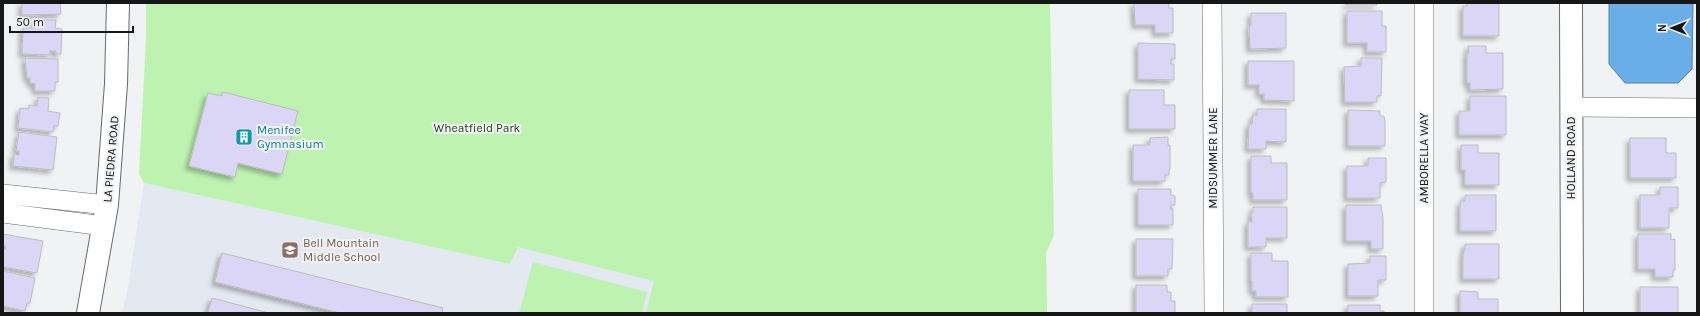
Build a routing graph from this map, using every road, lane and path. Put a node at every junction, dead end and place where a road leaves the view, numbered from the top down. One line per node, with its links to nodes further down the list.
1 (118, 3): 8 (street, LA PIEDRA ROAD)
2 (1212, 3): 12 (street, MIDSUMMER LANE)
3 (1424, 3): 13 (street, AMBORELLA WAY)
4 (1571, 3): 5 (street, HOLLAND ROAD)
5 (1571, 107): 6 (street); 14 (street, HOLLAND ROAD)
6 (1697, 108)
7 (3, 194): 8 (street)
8 (107, 205): 10 (street, LA PIEDRA ROAD)
9 (3, 213): 10 (street)
10 (104, 226): 11 (street, LA PIEDRA ROAD)
11 (88, 313)
12 (1214, 313)
13 (1424, 313)
14 (1572, 313)

